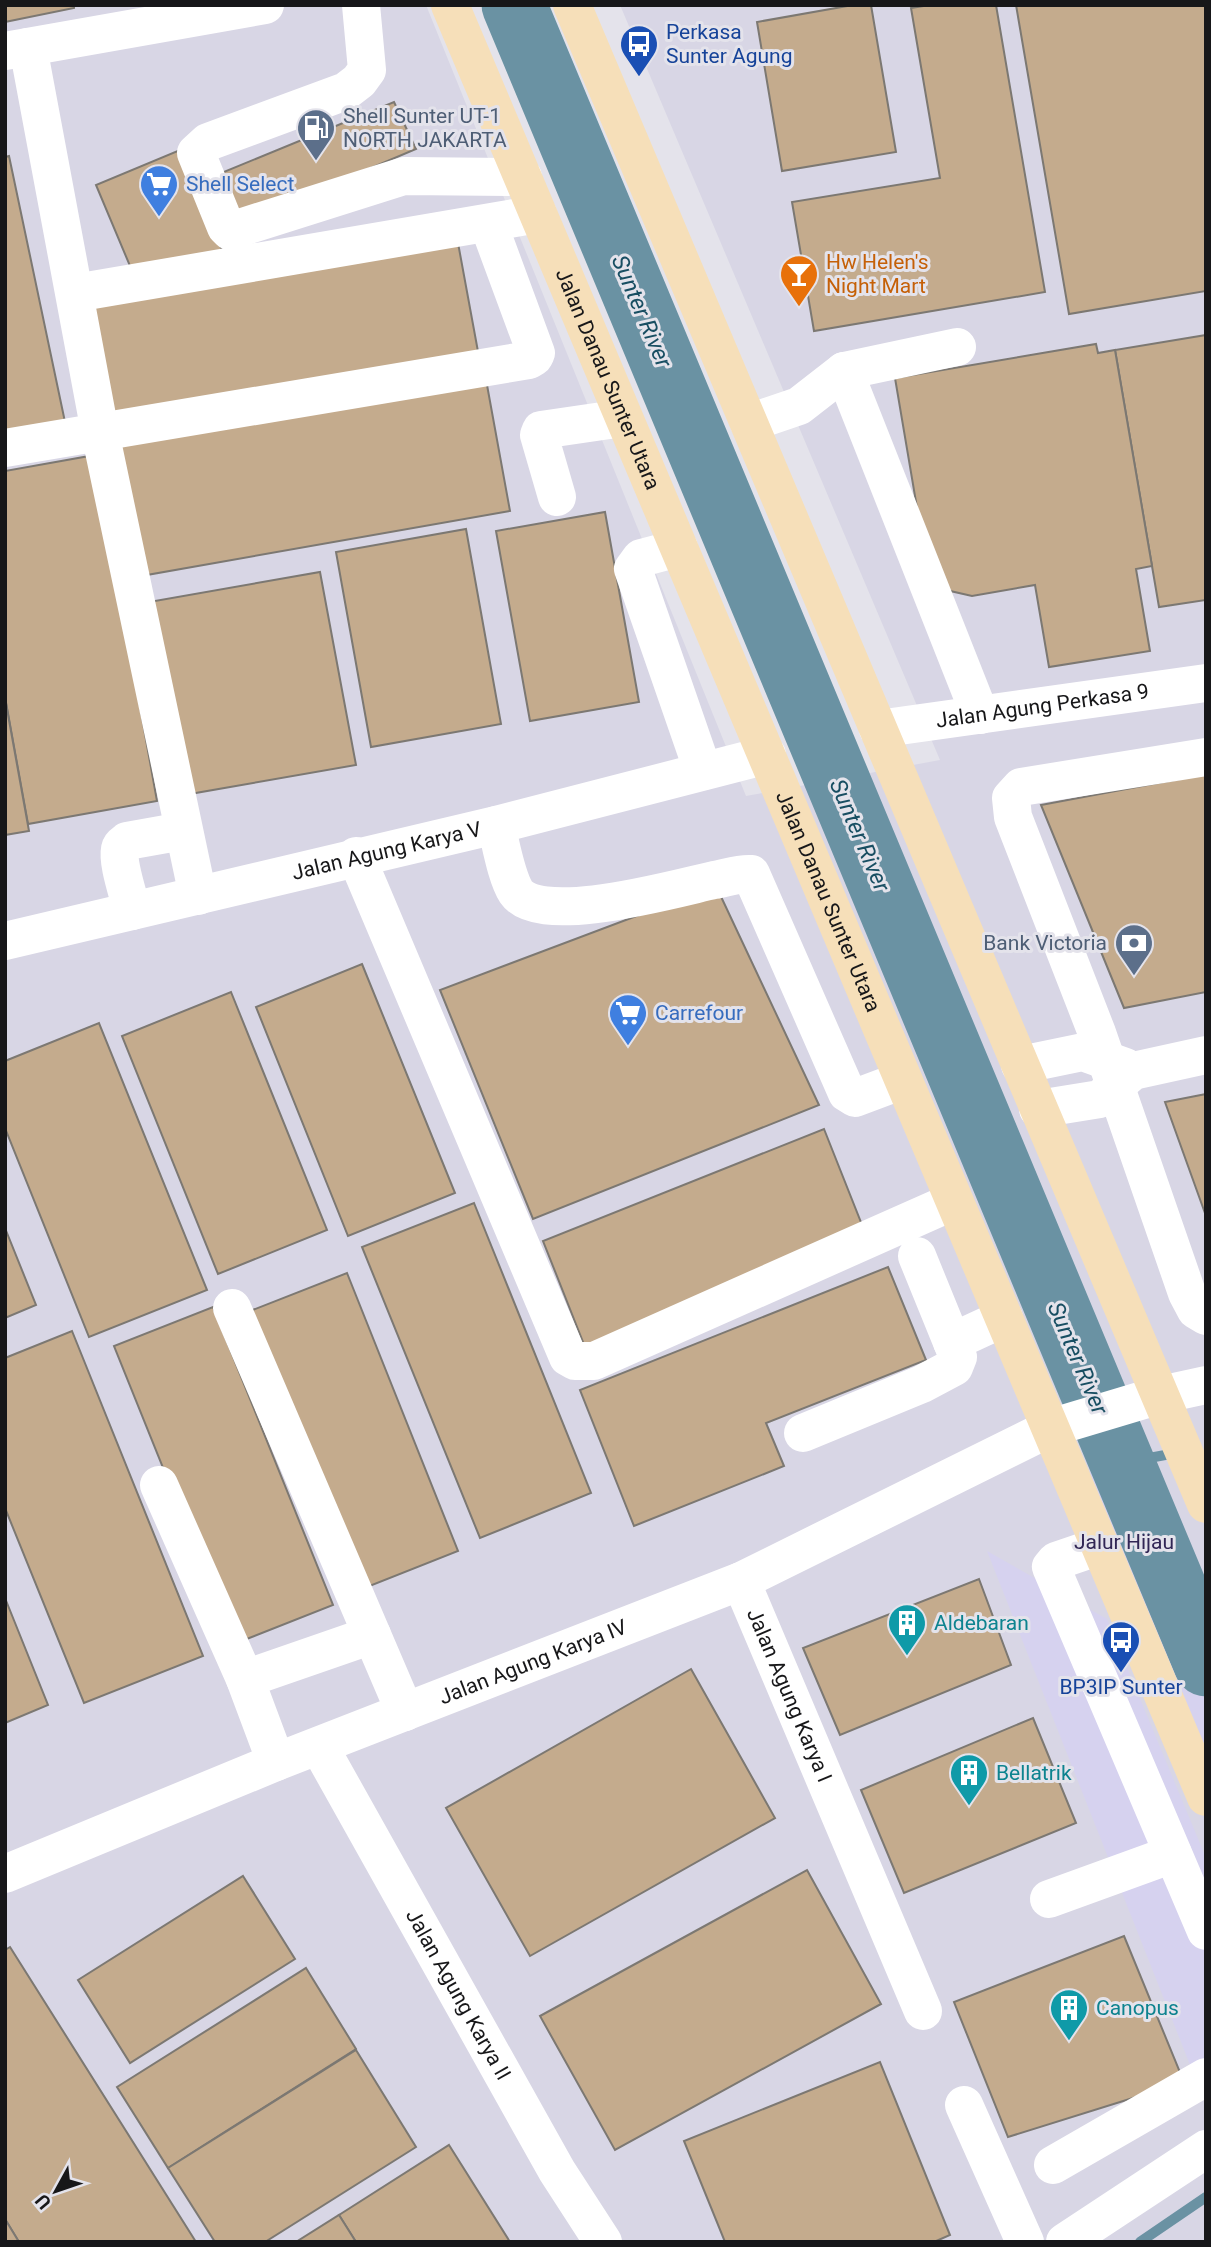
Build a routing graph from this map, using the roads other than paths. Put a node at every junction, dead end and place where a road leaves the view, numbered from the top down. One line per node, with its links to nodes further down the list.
1 (265, 5): 5 (street)
2 (361, 5): 6 (street)
3 (450, 5): 6 (main road, Jalan Danau Sunter Utara)
4 (572, 5): 13 (main road)
5 (17, 49): 9 (street)
6 (523, 177): 7 (main road, Jalan Danau Sunter Utara)
7 (538, 214): 8 (street); 12 (main road, Jalan Danau Sunter Utara)
8 (488, 223): 9 (street); 14 (street)
9 (75, 293): 14 (street)
10 (957, 346): 11 (street)
11 (844, 371): 13 (street); 19 (street)
12 (623, 418): 16 (street); 17 (main road, Jalan Danau Sunter Utara)
13 (749, 423): 20 (main road)
14 (100, 432): 15 (street); 25 (street)
15 (5, 448)
16 (556, 497)
17 (679, 548): 21 (main road, Jalan Danau Sunter Utara); 23 (street)
18 (1206, 683): 19 (street, Jalan Agung Perkasa 9)
19 (980, 715): 20 (street, Jalan Agung Perkasa 9)
20 (878, 729): 31 (main road)
21 (766, 755): 23 (street, Jalan Agung Karya V); 33 (main road, Jalan Danau Sunter Utara)
22 (1206, 757): 32 (street)
23 (703, 771): 24 (street, Jalan Agung Karya V)
24 (496, 825): 26 (street, Jalan Agung Karya V); 33 (street)
25 (183, 831): 27 (street); 28 (street)
26 (356, 856): 27 (street, Jalan Agung Karya V); 35 (street)
27 (198, 896): 28 (street, Jalan Agung Karya V)
28 (132, 911): 29 (street, Jalan Agung Karya V)
29 (5, 942)
30 (1206, 1055): 32 (street)
31 (1020, 1065): 32 (street); 34 (main road)
32 (1118, 1072): 34 (street); 38 (street)
33 (903, 1080): 35 (main road, Jalan Danau Sunter Utara)
34 (1038, 1109): 42 (main road)
35 (954, 1201): 39 (main road, Jalan Danau Sunter Utara)
36 (917, 1256): 40 (street)
37 (232, 1308): 49 (street)
38 (1206, 1316)
39 (1004, 1318): 40 (street); 43 (main road, Jalan Danau Sunter Utara)
40 (952, 1342): 44 (street)
41 (1206, 1385): 42 (street, Jalan Agung Karya IV)
42 (1149, 1398): 43 (street, Jalan Agung Karya IV); 46 (main road)
43 (1059, 1424): 47 (main road, Jalan Danau Sunter Utara); 48 (street, Jalan Agung Karya IV)
44 (803, 1433)
45 (159, 1485): 50 (street)
46 (1203, 1498)
47 (1100, 1546): 54 (main road, Jalan Danau Sunter Utara); 55 (street)
48 (741, 1581): 51 (street, Jalan Agung Karya IV); 59 (street, Jalan Agung Karya I)
49 (372, 1635): 50 (street); 51 (street)
50 (246, 1679): 53 (street)
51 (405, 1712): 52 (street, Jalan Agung Karya IV)
52 (319, 1746): 53 (street, Jalan Agung Karya IV); 64 (street, Jalan Agung Karya II)
53 (276, 1762): 56 (street, Jalan Agung Karya IV)
54 (1206, 1797)
55 (1173, 1854): 57 (street); 58 (street)
56 (5, 1874)
57 (1049, 1899)
58 (1206, 1931)
59 (923, 2011)
60 (1206, 2077): 63 (street)
61 (964, 2105): 65 (street)
62 (1206, 2149): 66 (street)
63 (1053, 2165)
64 (597, 2239)
65 (1025, 2242)
66 (1066, 2242)

